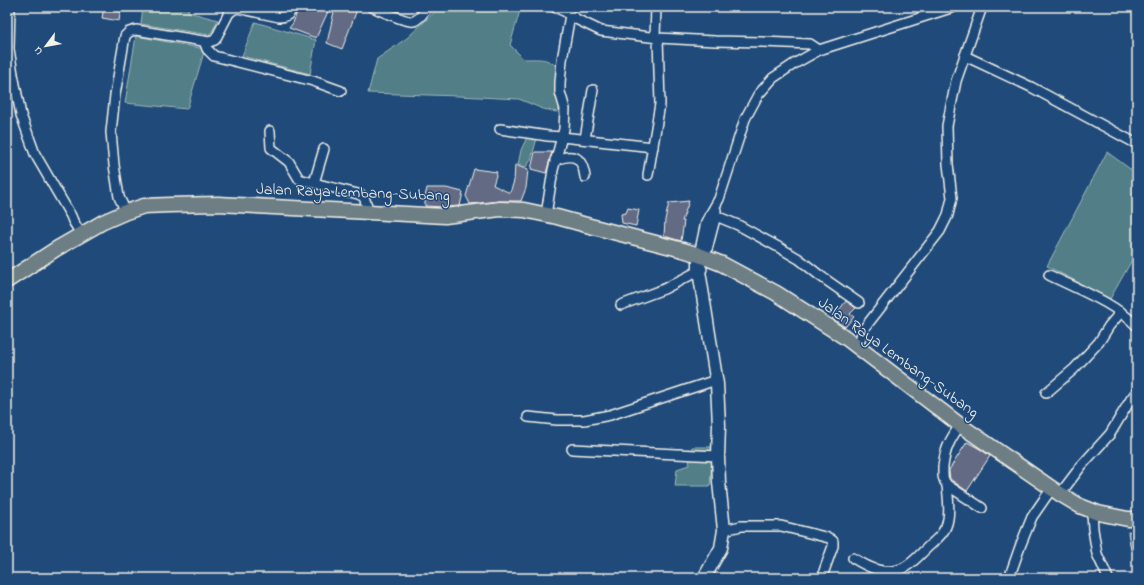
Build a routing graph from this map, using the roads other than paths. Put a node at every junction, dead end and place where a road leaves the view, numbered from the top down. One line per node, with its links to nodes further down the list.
1 (10, 7): 31 (street)
2 (293, 7): 11 (street)
3 (372, 7): 4 (street)
4 (428, 7)
5 (554, 7): 9 (street)
6 (656, 7): 10 (street)
7 (954, 7): 12 (street)
8 (982, 7): 13 (street)
9 (570, 15): 10 (street); 18 (street)
10 (656, 38): 12 (street); 21 (street)
11 (204, 41): 15 (street); 27 (street)
12 (820, 50): 30 (street)
13 (965, 56): 20 (street); 39 (street)
14 (593, 90): 19 (street)
15 (341, 91)
16 (500, 130): 18 (street)
17 (270, 131): 26 (street)
18 (562, 136): 19 (street); 23 (street)
19 (586, 139): 21 (street)
20 (1137, 144)
21 (653, 147): 24 (street)
22 (324, 149): 26 (street)
23 (555, 160): 25 (street); 29 (street)
24 (648, 175)
25 (586, 177)
26 (314, 183): 28 (street)
27 (126, 212): 28 (main road, Jalan Raya Lembang-Subang); 31 (main road, Jalan Raya Lembang-Subang)
28 (367, 213): 29 (main road, Jalan Raya Lembang-Subang)
29 (546, 215): 32 (main road, Jalan Raya Lembang-Subang)
30 (713, 215): 32 (street); 35 (street)
31 (82, 234): 34 (main road, Jalan Raya Lembang-Subang)
32 (701, 266): 36 (street); 40 (main road, Jalan Raya Lembang-Subang); 42 (street)
33 (1049, 275): 37 (street)
34 (7, 281)
35 (859, 303)
36 (621, 305)
37 (1121, 312): 38 (street); 44 (street)
38 (1137, 326)
39 (863, 330): 40 (street); 41 (street)
40 (846, 338): 41 (main road, Jalan Raya Lembang-Subang)
41 (858, 347): 47 (main road, Jalan Raya Lembang-Subang)
42 (716, 380): 46 (street); 49 (street)
43 (1137, 391): 45 (street)
44 (1046, 393)
45 (1134, 400): 51 (street)
46 (528, 417)
47 (960, 425): 50 (street); 51 (main road, Jalan Raya Lembang-Subang)
48 (572, 449): 49 (street)
49 (718, 456): 55 (street)
50 (947, 485): 52 (street); 56 (street)
51 (1056, 491): 53 (main road, Jalan Raya Lembang-Subang); 59 (street)
52 (982, 508)
53 (1092, 511): 54 (main road, Jalan Raya Lembang-Subang); 60 (street)
54 (1137, 519)
55 (724, 530): 57 (street); 58 (street)
56 (853, 558)
57 (824, 571)
58 (704, 578)
59 (1009, 578)
60 (1108, 578)

